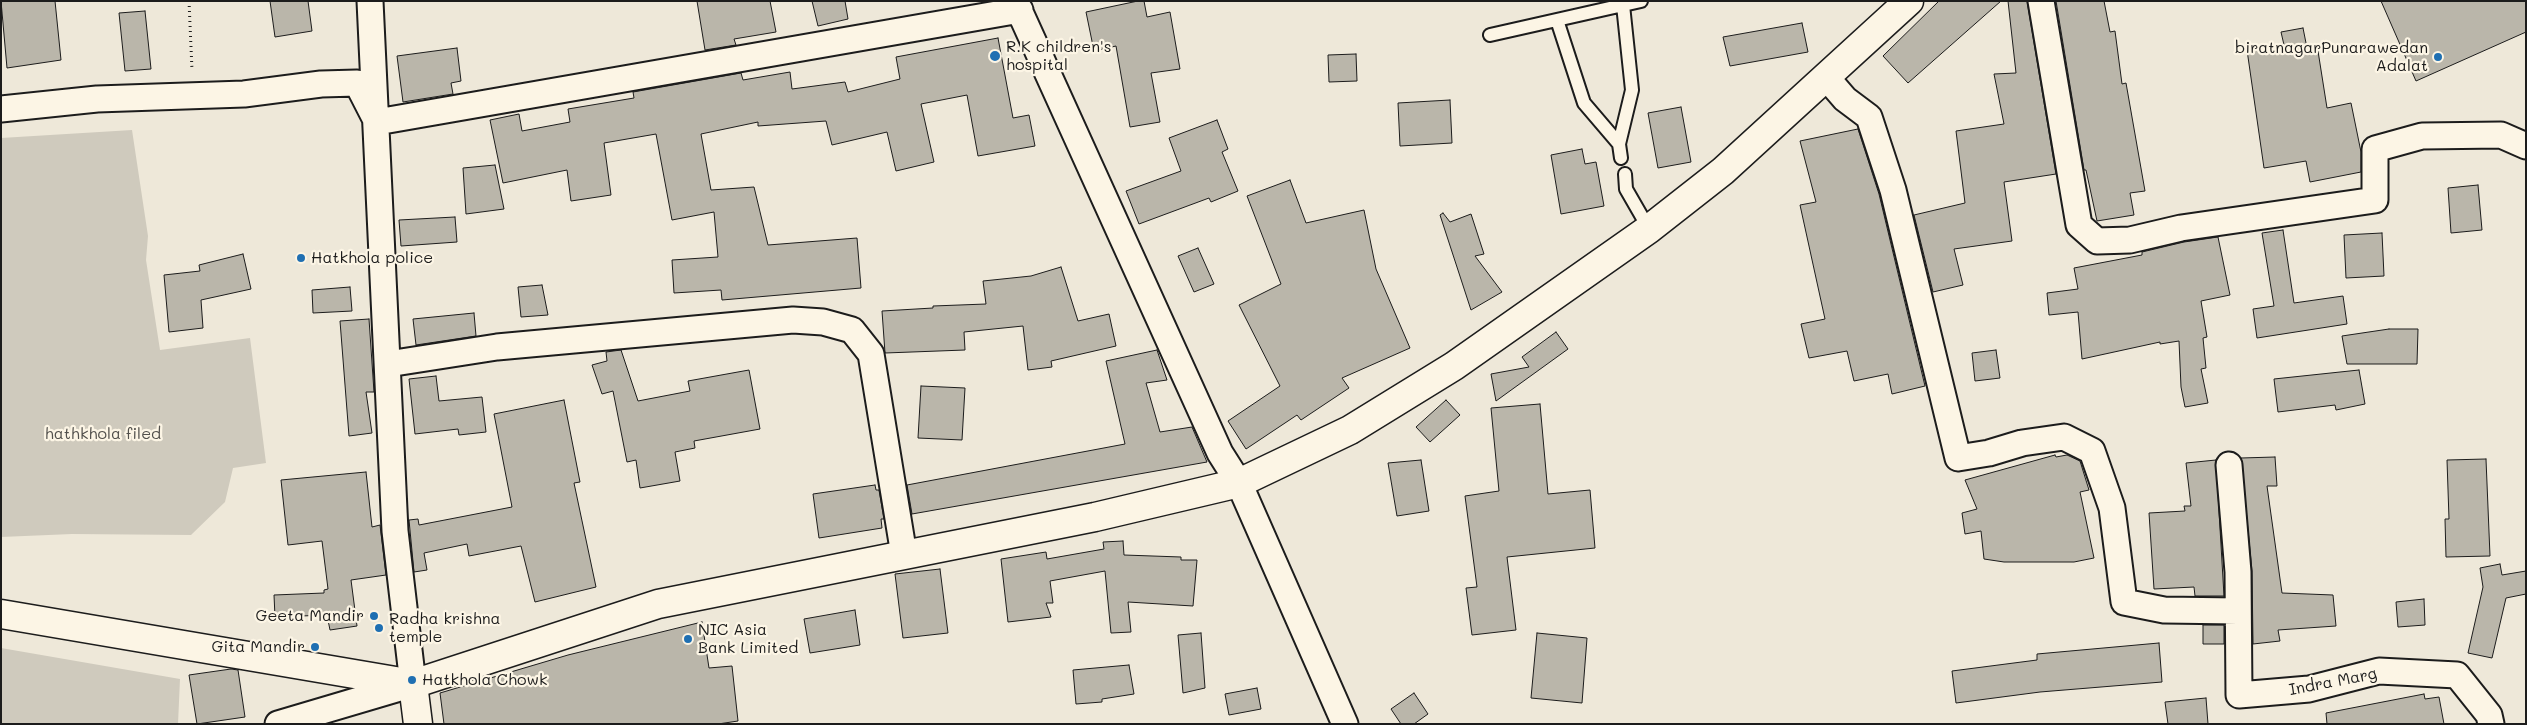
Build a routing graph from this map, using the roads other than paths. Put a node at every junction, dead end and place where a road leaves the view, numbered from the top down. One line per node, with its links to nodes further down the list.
1 (370, 1): 11 (street)
2 (1641, 1): 5 (lane)
3 (1909, 1): 9 (main road)
4 (2041, 1): 13 (street)
5 (1624, 5): 7 (lane); 12 (lane)
6 (1017, 6): 11 (street); 19 (street)
7 (1557, 20): 8 (lane); 12 (lane)
8 (1490, 34)
9 (1826, 78): 16 (main road); 21 (street)
10 (1, 109): 11 (street)
11 (377, 122): 17 (street)
12 (1619, 144): 14 (lane)
13 (2526, 146)
14 (1622, 158)
15 (1625, 174): 16 (lane)
16 (1649, 229): 19 (main road)
17 (388, 364): 20 (street); 23 (street)
18 (2229, 465): 21 (street)
19 (1239, 483): 20 (main road); 26 (street)
20 (904, 555): 23 (main road)
21 (2238, 611): 27 (street, Indra Marg)
22 (1, 614): 23 (main road)
23 (414, 684): 24 (street); 25 (main road)
24 (278, 724)
25 (418, 724)
26 (1345, 724)
27 (2491, 724)

